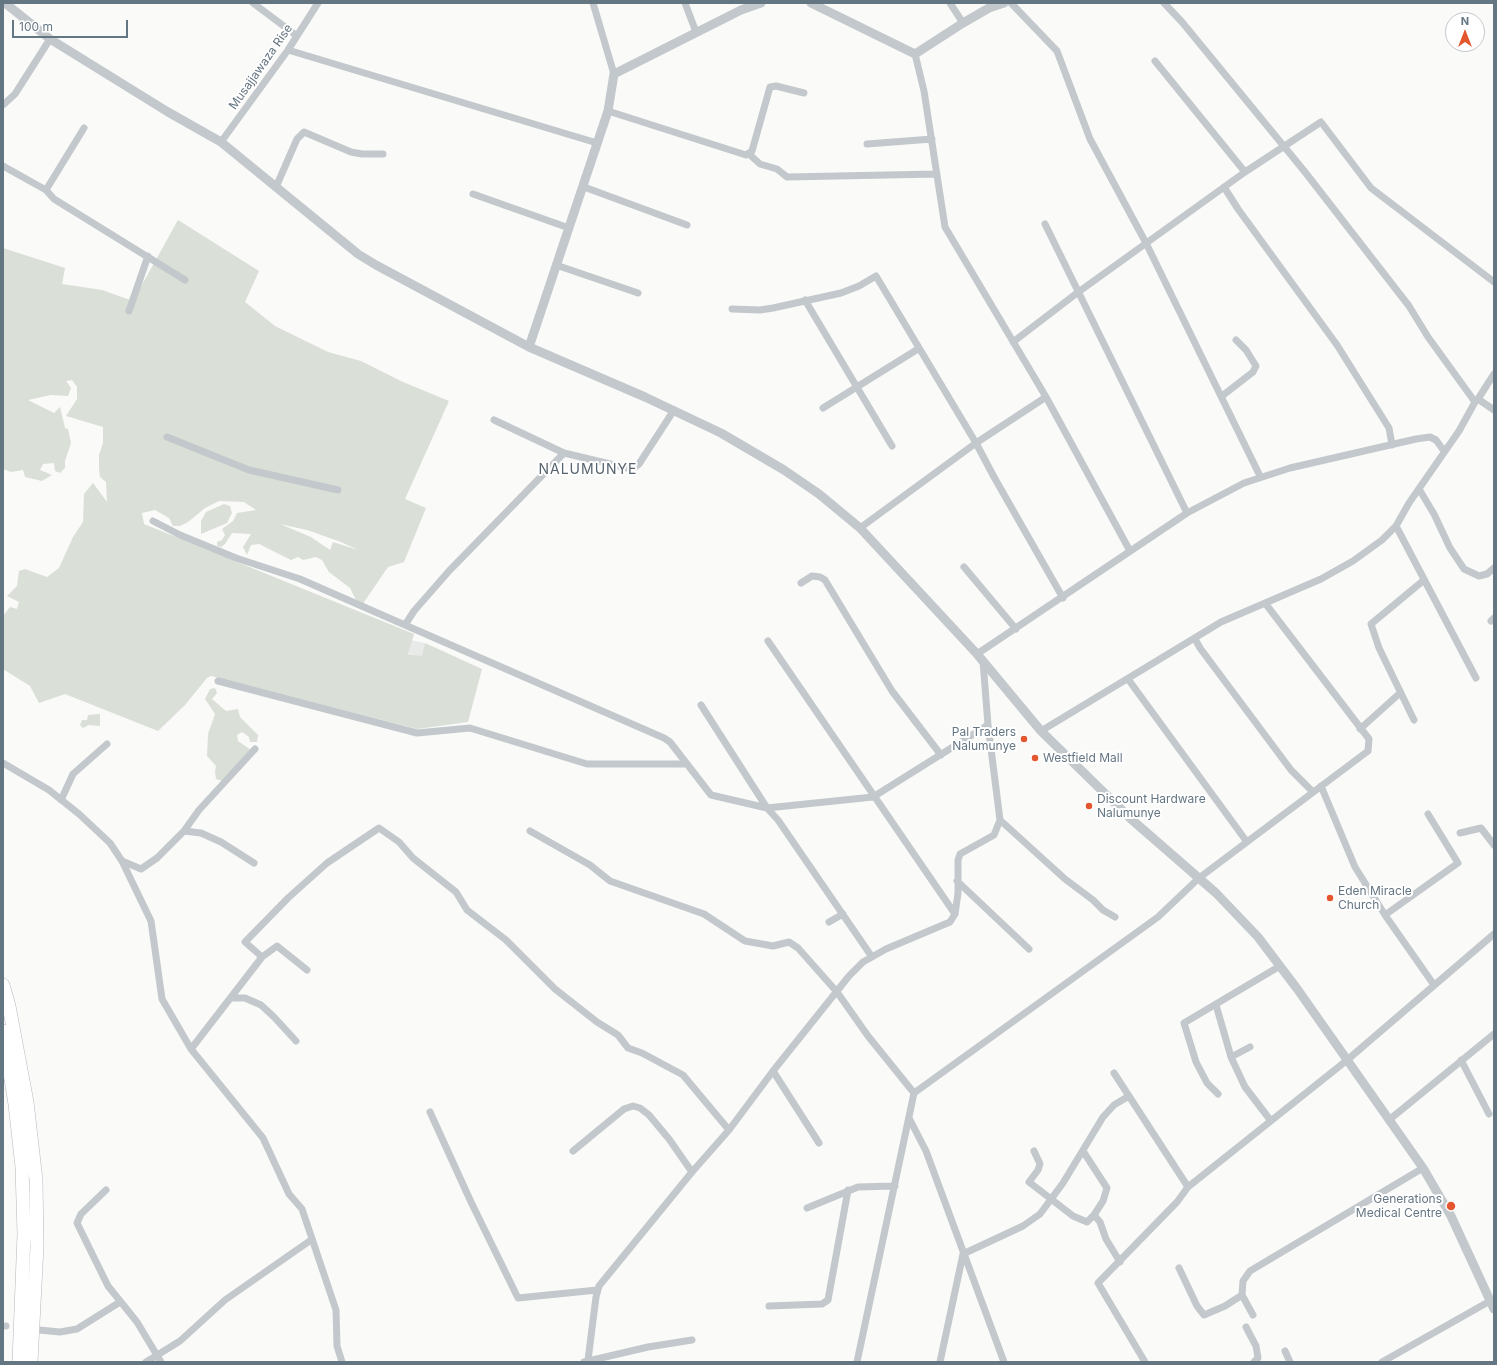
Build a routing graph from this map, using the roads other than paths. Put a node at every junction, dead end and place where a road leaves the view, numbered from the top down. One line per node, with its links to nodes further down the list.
1 (6, 3): 16 (street)
2 (253, 3): 15 (street)
3 (318, 3): 15 (street, Musajjawaza Rise)
4 (593, 3): 20 (street)
5 (685, 3): 14 (street)
6 (761, 3): 12 (street)
7 (811, 3): 18 (street)
8 (950, 3): 13 (street)
9 (1004, 3): 13 (street)
10 (1011, 3): 43 (street)
11 (1164, 3): 29 (street)
12 (740, 6): 14 (street)
13 (963, 23): 18 (street)
14 (696, 32): 20 (street)
15 (297, 36): 17 (street, Musajjawaza Rise)
16 (50, 39): 22 (street); 26 (street)
17 (288, 50): 26 (street, Musajjawaza Rise); 27 (street)
18 (915, 54): 25 (street)
19 (1155, 61): 33 (street)
20 (614, 74): 23 (street)
21 (804, 93): 31 (street)
22 (3, 105)
23 (608, 111): 27 (street); 31 (street)
24 (84, 128): 38 (street)
25 (932, 139): 28 (street); 34 (street)
26 (221, 142): 35 (street)
27 (597, 143): 36 (street)
28 (867, 144)
29 (1283, 147): 33 (street); 47 (street); 69 (street)
30 (383, 154): 35 (street)
31 (749, 154): 34 (street)
32 (3, 166): 38 (street)
33 (1245, 172): 37 (street)
34 (937, 174): 54 (street)
35 (276, 187): 55 (street)
36 (584, 187): 41 (street); 42 (street)
37 (1224, 187): 43 (street); 67 (street)
38 (46, 190): 44 (street)
39 (473, 194): 42 (street)
40 (1045, 224): 49 (street)
41 (687, 225)
42 (569, 228): 45 (street)
43 (1146, 243): 49 (street); 59 (street)
44 (148, 256): 46 (street); 52 (street)
45 (556, 265): 48 (street); 55 (street)
46 (185, 280)
47 (1494, 282)
48 (638, 293)
49 (1077, 293): 54 (street); 74 (street)
50 (805, 300): 51 (street); 56 (street); 58 (street)
51 (732, 309)
52 (129, 311)
53 (1236, 340): 59 (street)
54 (1013, 342): 60 (street)
55 (529, 347): 62 (street)
56 (918, 349): 58 (street); 66 (street)
57 (1494, 374): 63 (street)
58 (855, 387): 61 (street); 68 (street)
59 (1222, 396): 71 (street)
60 (1046, 397): 66 (street); 78 (street)
61 (823, 408)
62 (674, 410): 70 (street); 77 (street)
63 (1494, 410)
64 (494, 420): 70 (street)
65 (167, 437): 73 (street)
66 (976, 442): 77 (street); 83 (street)
67 (1392, 445): 69 (street); 71 (street)
68 (892, 446)
69 (1444, 451): 72 (street)
70 (564, 453): 85 (street)
71 (1260, 476): 74 (street)
72 (1419, 489): 76 (street); 80 (street)
73 (338, 490)
74 (1187, 513): 78 (street)
75 (153, 521): 85 (street)
76 (1396, 526): 81 (street); 84 (street)
77 (860, 528): 89 (street)
78 (1130, 551): 83 (street)
79 (964, 568): 86 (street)
80 (1494, 568)
81 (1424, 580): 90 (street); 93 (street)
82 (801, 583): 101 (street)
83 (1063, 598): 86 (street)
84 (1265, 603): 87 (street); 97 (street)
85 (405, 625): 103 (street)
86 (1016, 629): 89 (street)
87 (1196, 639): 91 (street); 105 (street)
88 (768, 641): 106 (street)
89 (980, 658): 96 (street); 98 (street)
90 (1476, 678)
91 (1128, 679): 98 (street); 114 (street)
92 (218, 681): 103 (street)
93 (1400, 693): 95 (street); 97 (street)
94 (701, 704): 108 (street)
95 (1414, 720)
96 (988, 725): 101 (street); 110 (street)
97 (1360, 729): 104 (street)
98 (1041, 731): 118 (street)
99 (107, 744): 107 (street)
100 (255, 749): 111 (street)
101 (941, 755): 106 (street)
102 (3, 763): 107 (street)
103 (686, 764): 108 (street)
104 (1321, 786): 105 (street); 122 (street)
105 (1313, 792): 114 (street)
106 (873, 797): 108 (street); 121 (street)
107 (61, 800): 116 (street)
108 (767, 808): 120 (street)
109 (1428, 814): 122 (street)
110 (1000, 820): 119 (street); 123 (street)
111 (184, 831): 116 (street); 117 (street)
112 (530, 831): 133 (street)
113 (1460, 834): 115 (street)
114 (1247, 842): 118 (street)
115 (1494, 845)
116 (122, 861): 140 (street)
117 (254, 863)
118 (1199, 878): 129 (street); 146 (street)
119 (958, 880): 121 (street); 126 (street)
120 (843, 914): 124 (street); 128 (street)
121 (955, 914): 128 (street)
122 (1385, 916): 132 (street)
123 (1116, 917)
124 (829, 922)
125 (1494, 934): 132 (street)
126 (1029, 949)
127 (262, 957): 130 (street); 134 (street); 154 (street)
128 (872, 957): 133 (street)
129 (1280, 966): 135 (street); 143 (street)
130 (307, 970)
131 (3, 985): 185 (highway)
132 (1434, 985): 143 (street)
133 (837, 992): 144 (street); 146 (street)
134 (230, 998): 138 (street); 140 (street)
135 (1216, 1005): 141 (street); 147 (street)
136 (3, 1031): 184 (highway)
137 (1494, 1034): 142 (street)
138 (296, 1041)
139 (1250, 1047): 141 (street)
140 (191, 1049): 168 (street)
141 (1231, 1057): 152 (street)
142 (1460, 1060): 150 (street); 153 (street)
143 (1346, 1061): 152 (street); 153 (street)
144 (773, 1071): 154 (street); 155 (street)
145 (1114, 1073): 148 (street)
146 (914, 1093): 151 (street)
147 (1218, 1094)
148 (1130, 1096): 158 (street); 162 (street)
149 (430, 1112): 172 (street)
150 (1489, 1114)
151 (909, 1118): 161 (street); 169 (street)
152 (1271, 1120): 162 (street)
153 (1389, 1120): 159 (street)
154 (729, 1130): 160 (street)
155 (819, 1143)
156 (573, 1151): 160 (street)
157 (1034, 1151): 165 (street)
158 (1083, 1151): 165 (street); 167 (street)
159 (1423, 1168): 173 (street); 176 (street)
160 (692, 1172): 172 (street)
161 (895, 1186): 164 (street); 189 (street)
162 (1188, 1187): 170 (street)
163 (106, 1190): 174 (street)
164 (848, 1190): 166 (street); 175 (street)
165 (1050, 1200): 167 (street); 169 (street)
166 (807, 1208)
167 (1094, 1215): 170 (street)
168 (311, 1240): 182 (street); 188 (street)
169 (963, 1254): 190 (street); 191 (street)
170 (1119, 1261): 192 (street)
171 (1179, 1268): 173 (street)
172 (597, 1290): 183 (street)
173 (1242, 1295): 177 (street)
174 (120, 1302): 179 (street); 182 (street)
175 (769, 1306)
176 (1493, 1306): 195 (street)
177 (1253, 1315)
178 (1246, 1327): 193 (street)
179 (39, 1330)
180 (692, 1340): 183 (street)
181 (1285, 1350): 194 (street)
182 (157, 1355): 186 (street); 187 (street)
183 (586, 1361)
184 (19, 1362)
185 (31, 1362)
186 (146, 1362)
187 (161, 1362)
188 (342, 1362)
189 (857, 1362)
190 (940, 1362)
191 (1004, 1362)
192 (1144, 1362)
193 (1254, 1362)
194 (1290, 1362)
195 (1382, 1362)

